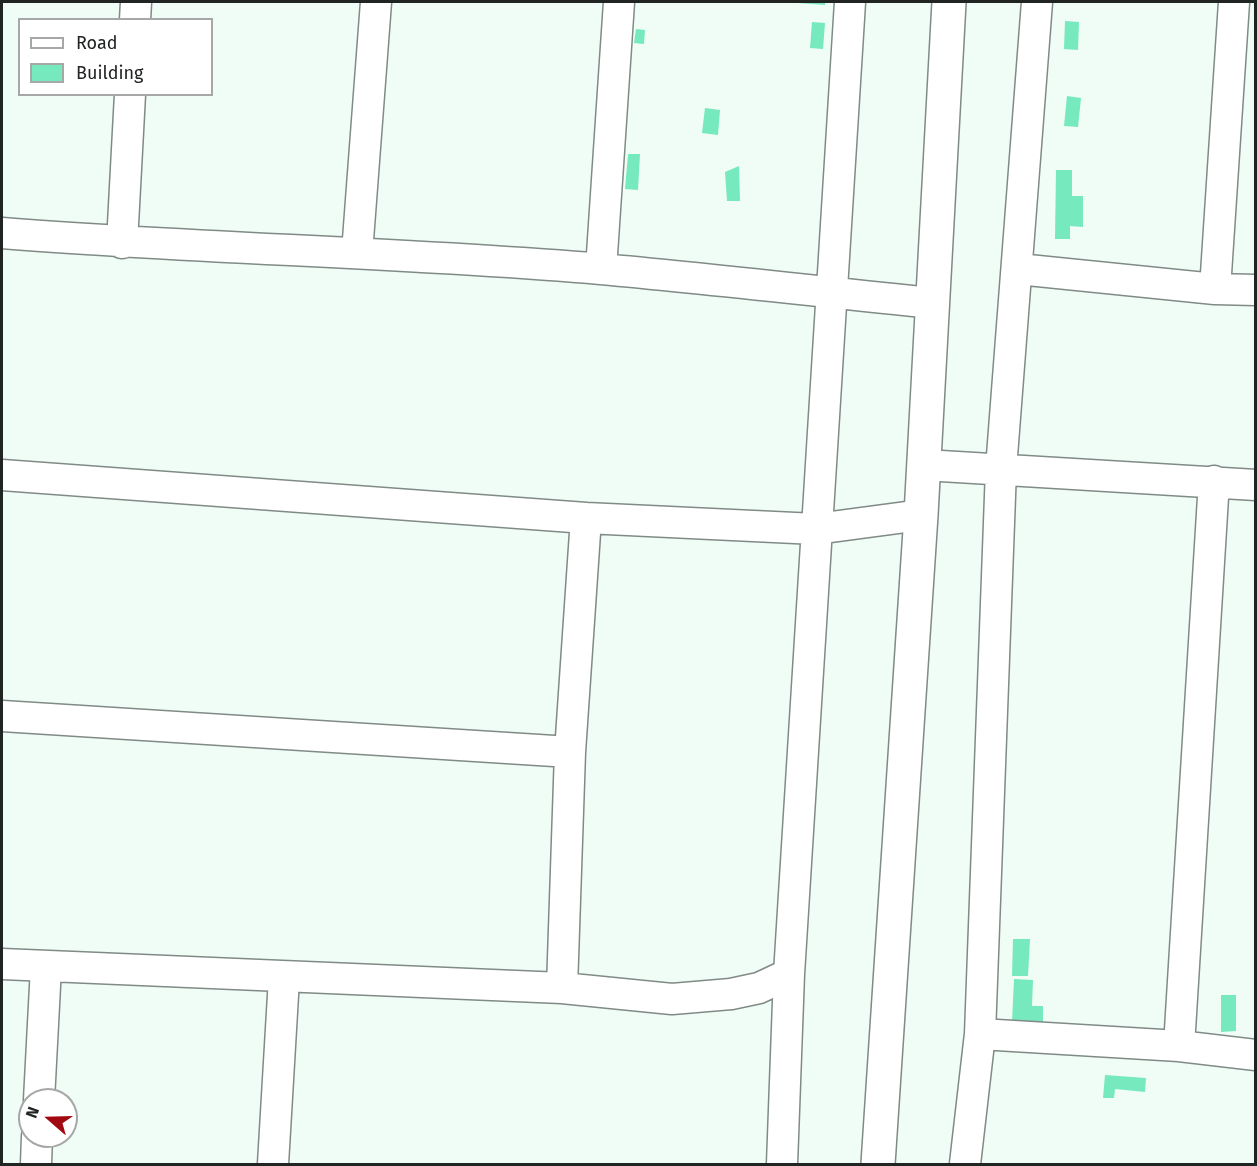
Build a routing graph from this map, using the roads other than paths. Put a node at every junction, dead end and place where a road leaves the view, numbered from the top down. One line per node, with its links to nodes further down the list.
1 (136, 2): 8 (street)
2 (376, 2): 12 (street)
3 (619, 2): 13 (street)
4 (850, 2): 17 (street)
5 (949, 2): 18 (street)
6 (1037, 2): 14 (street)
7 (1234, 2): 15 (street)
8 (135, 18)
9 (130, 96): 11 (street)
10 (2, 233): 11 (street)
11 (122, 243): 12 (street)
12 (357, 253): 13 (street)
13 (601, 269): 17 (street)
14 (1018, 269): 15 (street); 20 (street)
15 (1215, 289): 16 (street)
16 (1256, 290)
17 (832, 292): 18 (street); 26 (street)
18 (933, 303): 19 (street)
19 (924, 465): 20 (street); 24 (street)
20 (1001, 469): 22 (street); 34 (street)
21 (2, 475): 25 (street)
22 (1214, 481): 23 (street); 35 (street)
23 (1256, 484)
24 (921, 514): 26 (street); 42 (street)
25 (586, 518): 26 (street); 28 (street)
26 (816, 529): 31 (street)
27 (2, 716): 28 (street)
28 (570, 752): 33 (street)
29 (2, 964): 30 (street)
30 (46, 967): 32 (street); 37 (street)
31 (789, 974): 33 (street); 41 (street)
32 (284, 978): 33 (street); 40 (street)
33 (562, 988)
34 (980, 1034): 35 (street); 43 (street)
35 (1179, 1046): 36 (street)
36 (1256, 1055)
37 (40, 1088)
38 (37, 1148): 39 (street)
39 (36, 1164)
40 (273, 1164)
41 (782, 1164)
42 (878, 1164)
43 (965, 1164)

